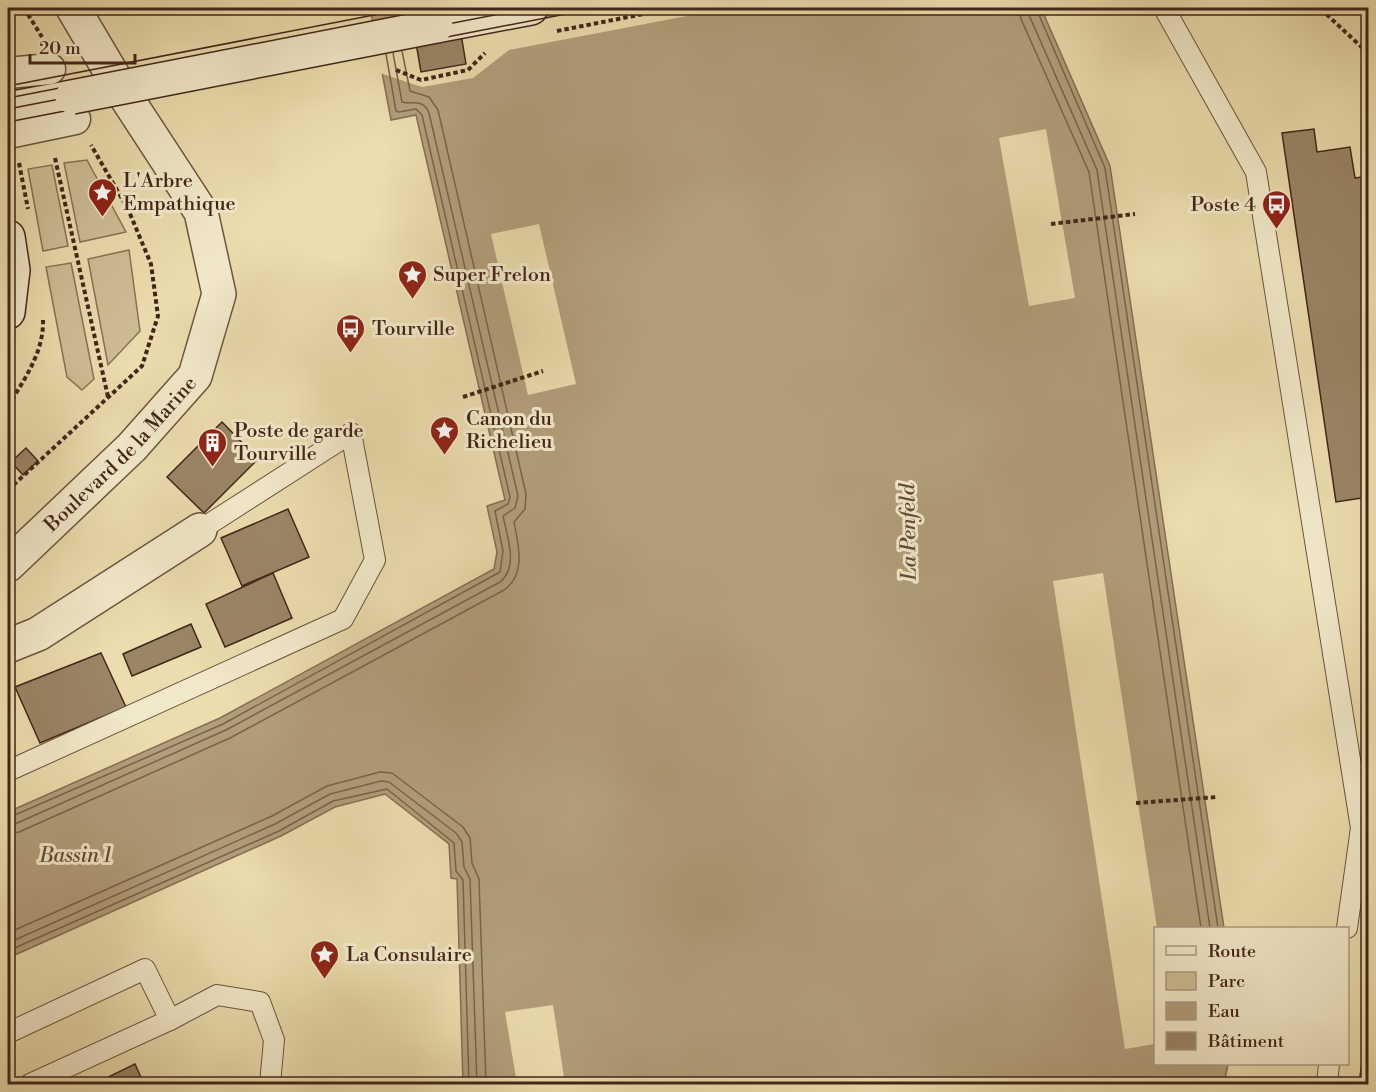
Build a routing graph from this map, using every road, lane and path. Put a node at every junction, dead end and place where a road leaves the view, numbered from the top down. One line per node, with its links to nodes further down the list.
1 (24, 8): 8 (path)
2 (73, 8): 26 (main road, Boulevard de la Marine)
3 (472, 8): 14 (main road)
4 (674, 8): 7 (path)
5 (1164, 8): 31 (lane)
6 (1323, 8): 10 (path)
7 (541, 20): 14 (main road, bridge)
8 (41, 34)
9 (489, 50): 11 (path)
10 (1368, 53)
11 (468, 70)
12 (8, 73): 14 (street)
13 (8, 92): 14 (main road)
14 (63, 99): 15 (main road); 16 (street); 23 (path); 23 (path)
15 (8, 109)
16 (8, 134)
17 (1135, 214): 18 (path)
18 (1051, 224)
19 (8, 237): 20 (main road)
20 (8, 312)
21 (543, 371): 22 (path)
22 (463, 397)
23 (108, 398): 24 (path)
24 (8, 490)
25 (200, 530): 27 (main road); 28 (lane)
26 (8, 565)
27 (8, 646)
28 (8, 771)
29 (1217, 796): 30 (path)
30 (1136, 803)
31 (1347, 927)
32 (170, 1020): 33 (lane); 35 (lane); 36 (lane)
33 (8, 1033)
34 (1329, 1065): 37 (lane)
35 (30, 1084)
36 (270, 1084)
37 (1327, 1084)

